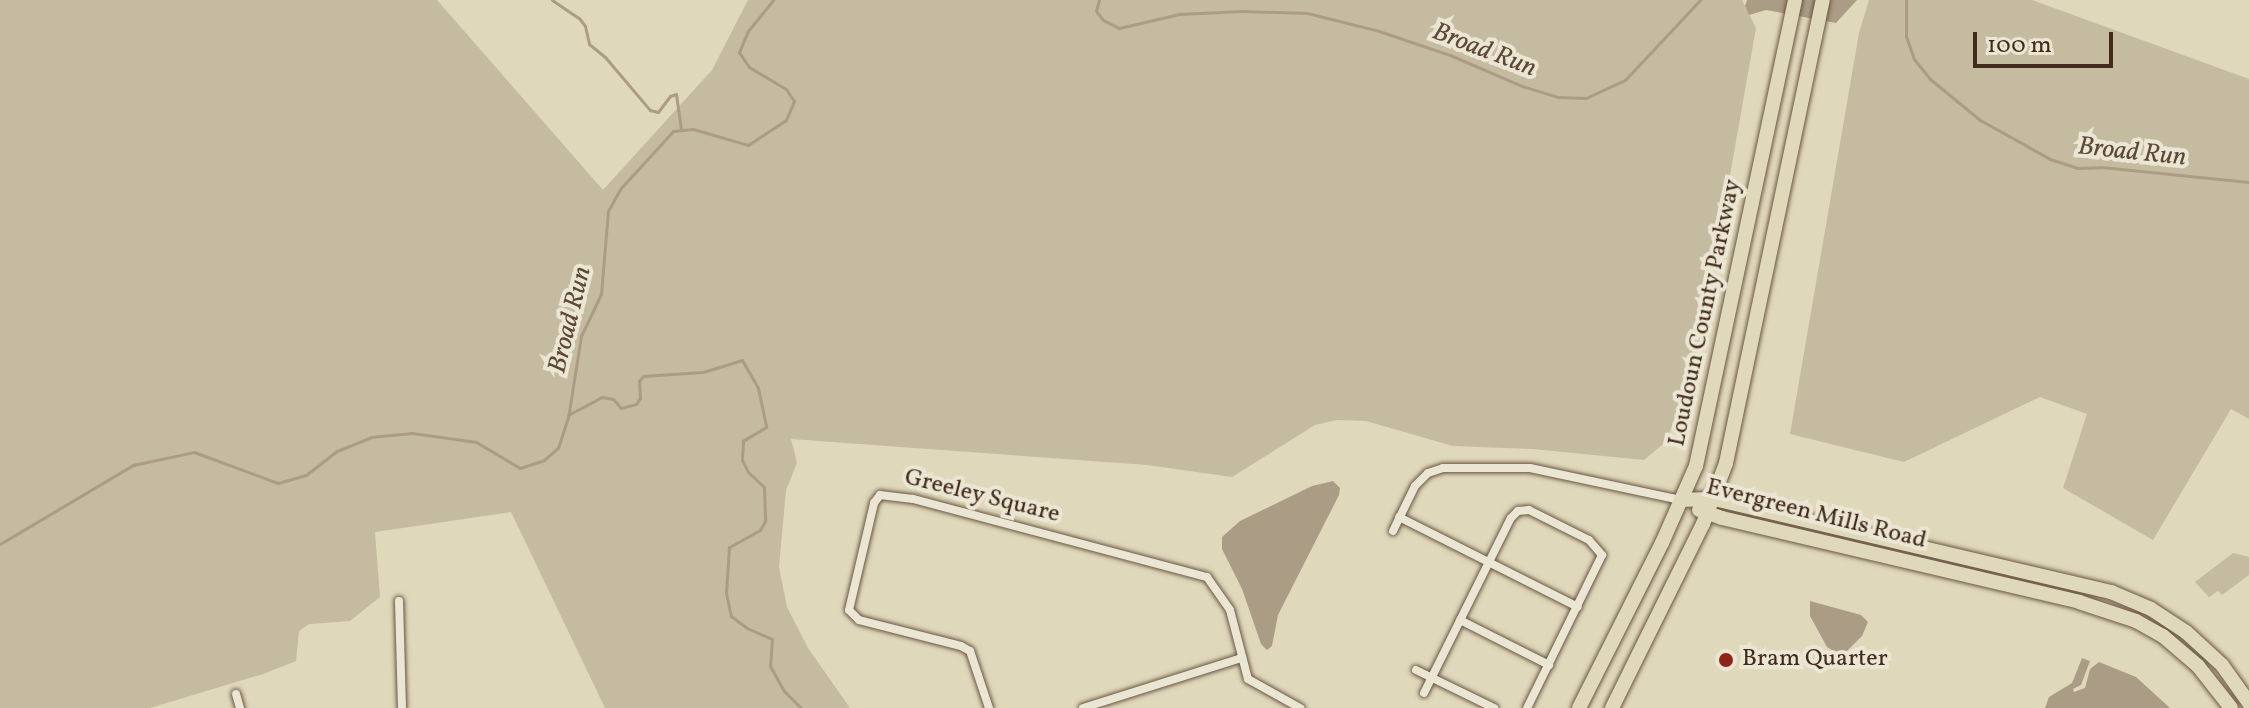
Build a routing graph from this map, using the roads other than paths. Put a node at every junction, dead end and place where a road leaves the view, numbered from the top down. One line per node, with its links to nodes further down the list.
1 (1795, 0): 4 (main road, Loudoun County Parkway)
2 (1823, 0): 3 (main road, Loudoun County Parkway)
3 (1714, 499): 4 (main road, Evergreen Mills Road); 5 (main road, Loudoun County Parkway); 19 (main road, Evergreen Mills Road)
4 (1681, 500): 5 (main road, Evergreen Mills Road); 6 (street); 27 (main road, Loudoun County Parkway)
5 (1707, 514): 28 (main road, Loudoun County Parkway); 29 (main road, Evergreen Mills Road)
6 (1399, 517): 7 (street); 8 (street)
7 (1393, 531)
8 (1489, 562): 10 (street); 10 (street); 11 (street)
9 (399, 601): 21 (street)
10 (1578, 607): 13 (street)
11 (1460, 620): 13 (street); 15 (street)
12 (1242, 658): 22 (street, Greeley Square); 23 (street); 24 (street, Greeley Square)
13 (1549, 665): 26 (street)
14 (1416, 670): 15 (street)
15 (1431, 677): 16 (street); 25 (street)
16 (1424, 693)
17 (236, 694): 20 (street)
18 (1307, 698): 24 (street)
19 (2249, 703)
20 (240, 708)
21 (402, 708)
22 (989, 708)
23 (1083, 708)
24 (1301, 708)
25 (1494, 708)
26 (1527, 708)
27 (1579, 708)
28 (1612, 708)
29 (2231, 708)

